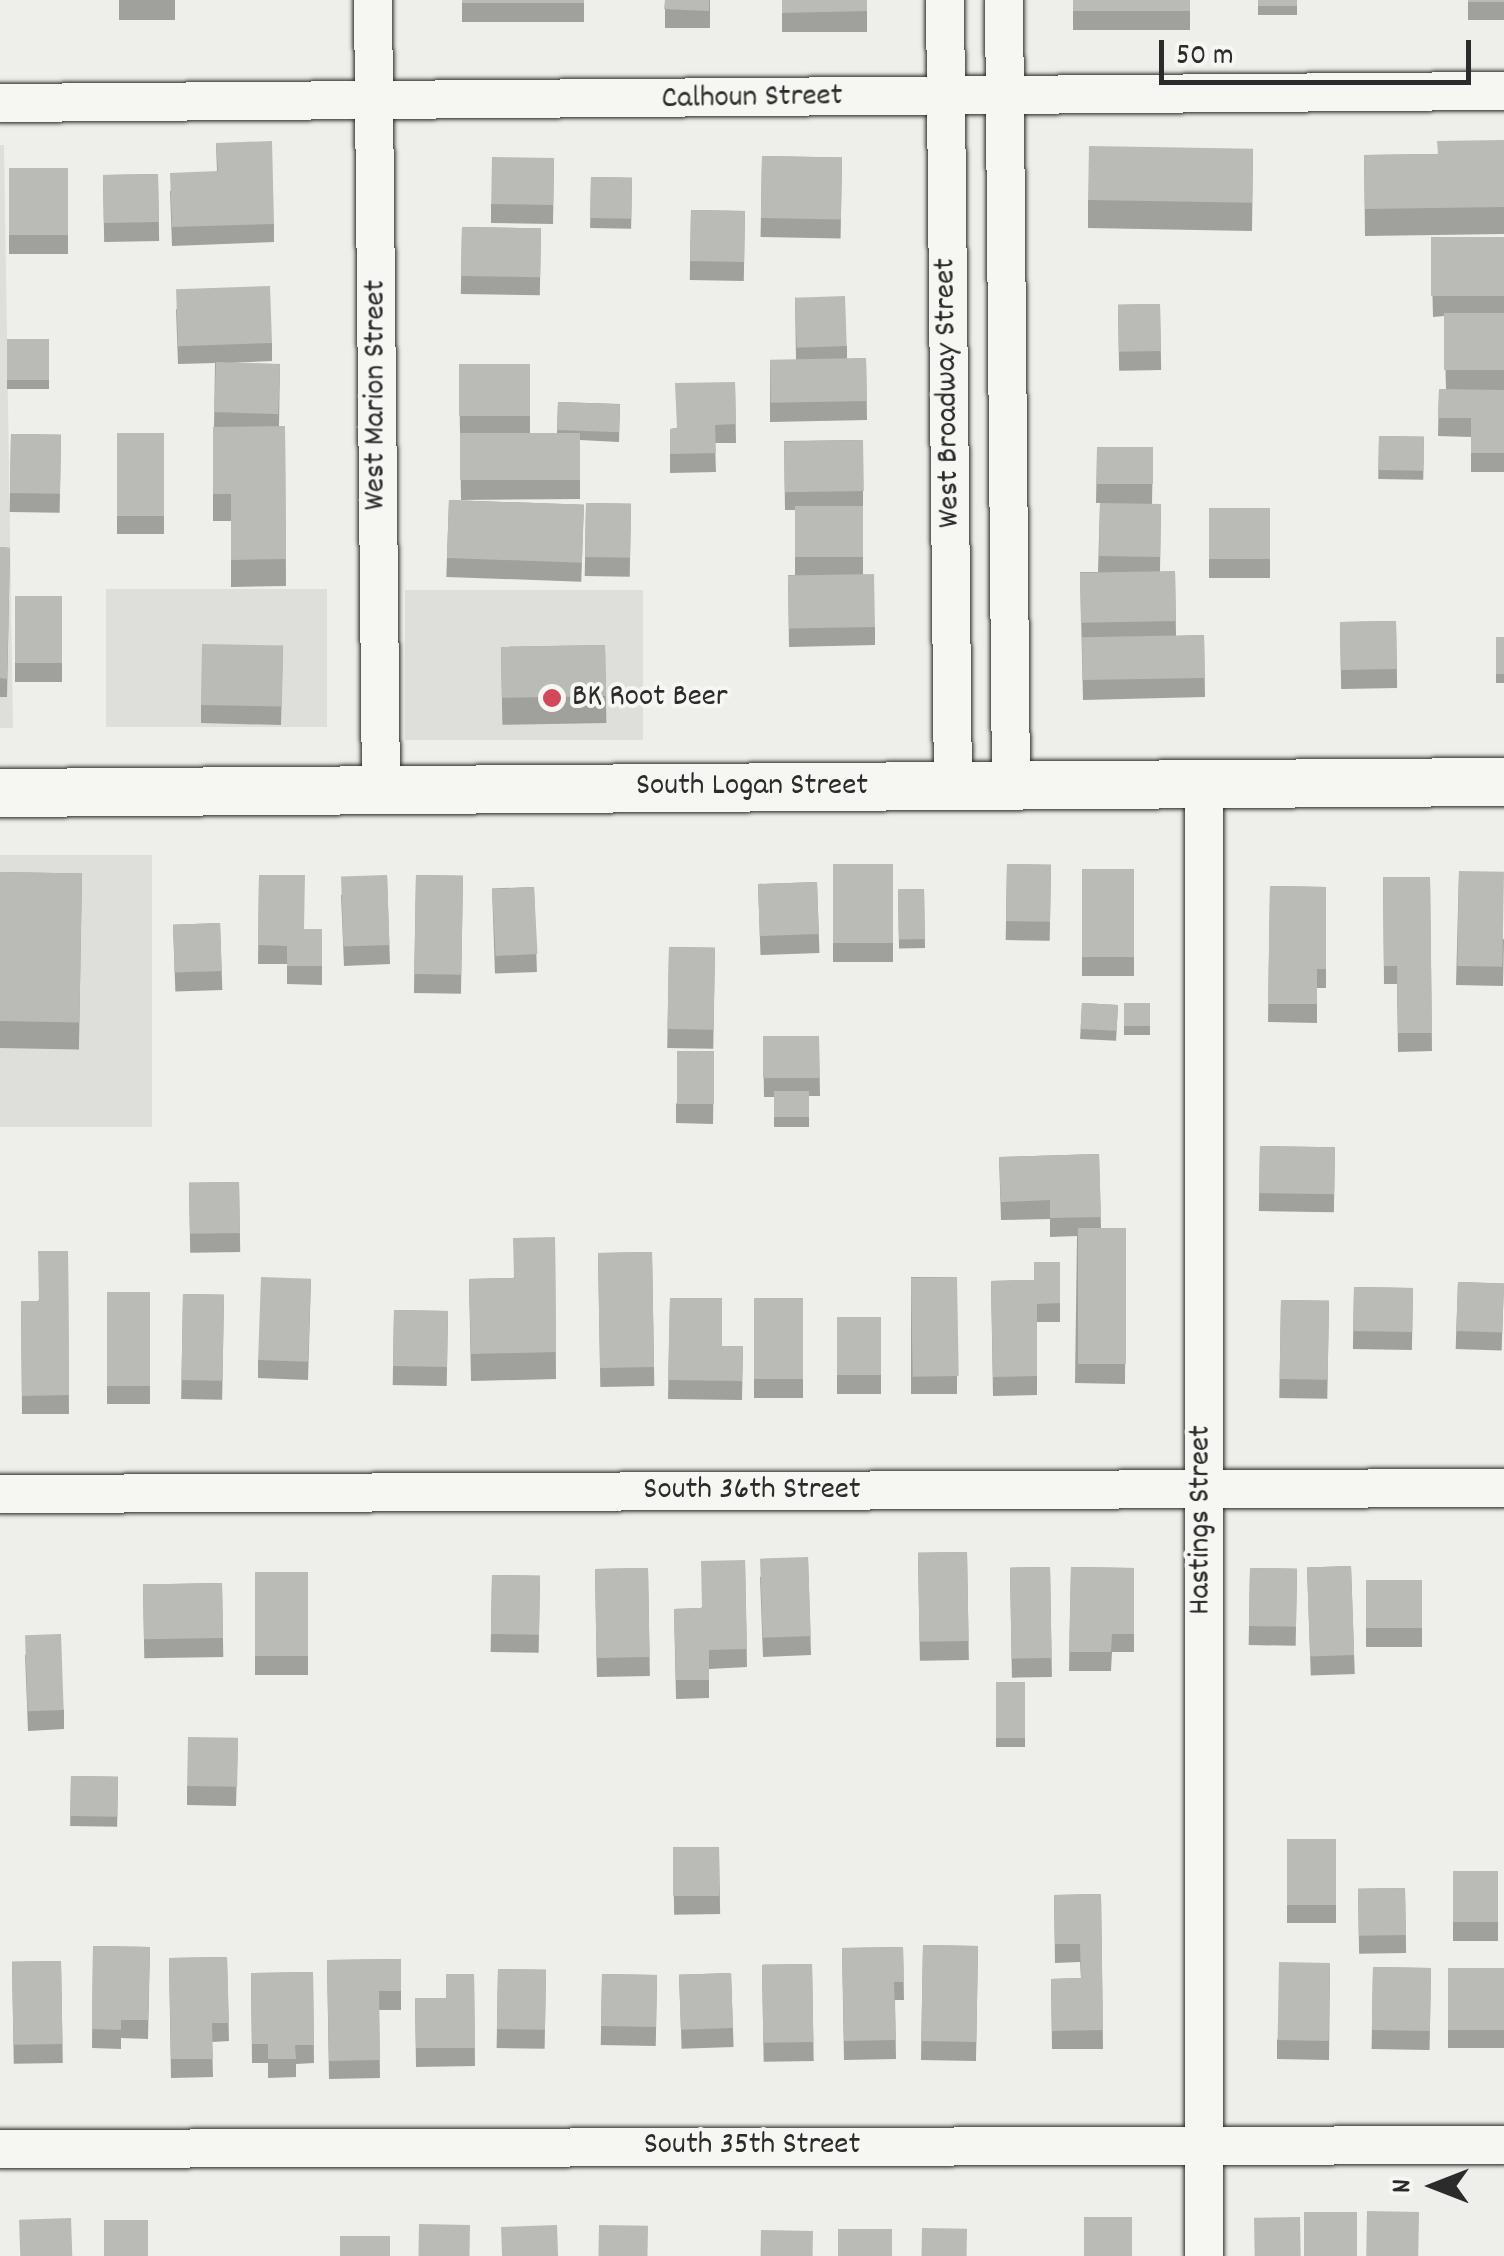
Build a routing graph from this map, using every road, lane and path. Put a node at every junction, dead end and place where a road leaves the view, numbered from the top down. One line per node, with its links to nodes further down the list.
1 (374, 0): 7 (street, West Marion Street)
2 (946, 0): 6 (street, West Broadway Street)
3 (1004, 0): 5 (street, West Broadway Street)
4 (1504, 91): 5 (street, Calhoun Street)
5 (1005, 96): 6 (street, Calhoun Street); 11 (street, West Broadway Street)
6 (946, 97): 7 (street, Calhoun Street); 12 (street, West Broadway Street)
7 (374, 98): 8 (street, Calhoun Street); 13 (street, West Marion Street)
8 (0, 103)
9 (1504, 782): 10 (street, South Logan Street)
10 (1204, 784): 11 (street, South Logan Street); 15 (street, Hastings Street)
11 (1011, 785): 12 (street, South Logan Street)
12 (953, 786): 13 (street, South Logan Street)
13 (380, 790): 14 (street, South Logan Street)
14 (0, 793)
15 (1201, 1486): 16 (street, South 36th Street); 17 (street, South 36th Street); 19 (street, Hastings Street)
16 (1504, 1488)
17 (0, 1494)
18 (1504, 2145): 19 (street, South 35th Street)
19 (1204, 2146): 20 (street, South 35th Street); 21 (street, Hastings Street)
20 (0, 2149)
21 (1204, 2256)

